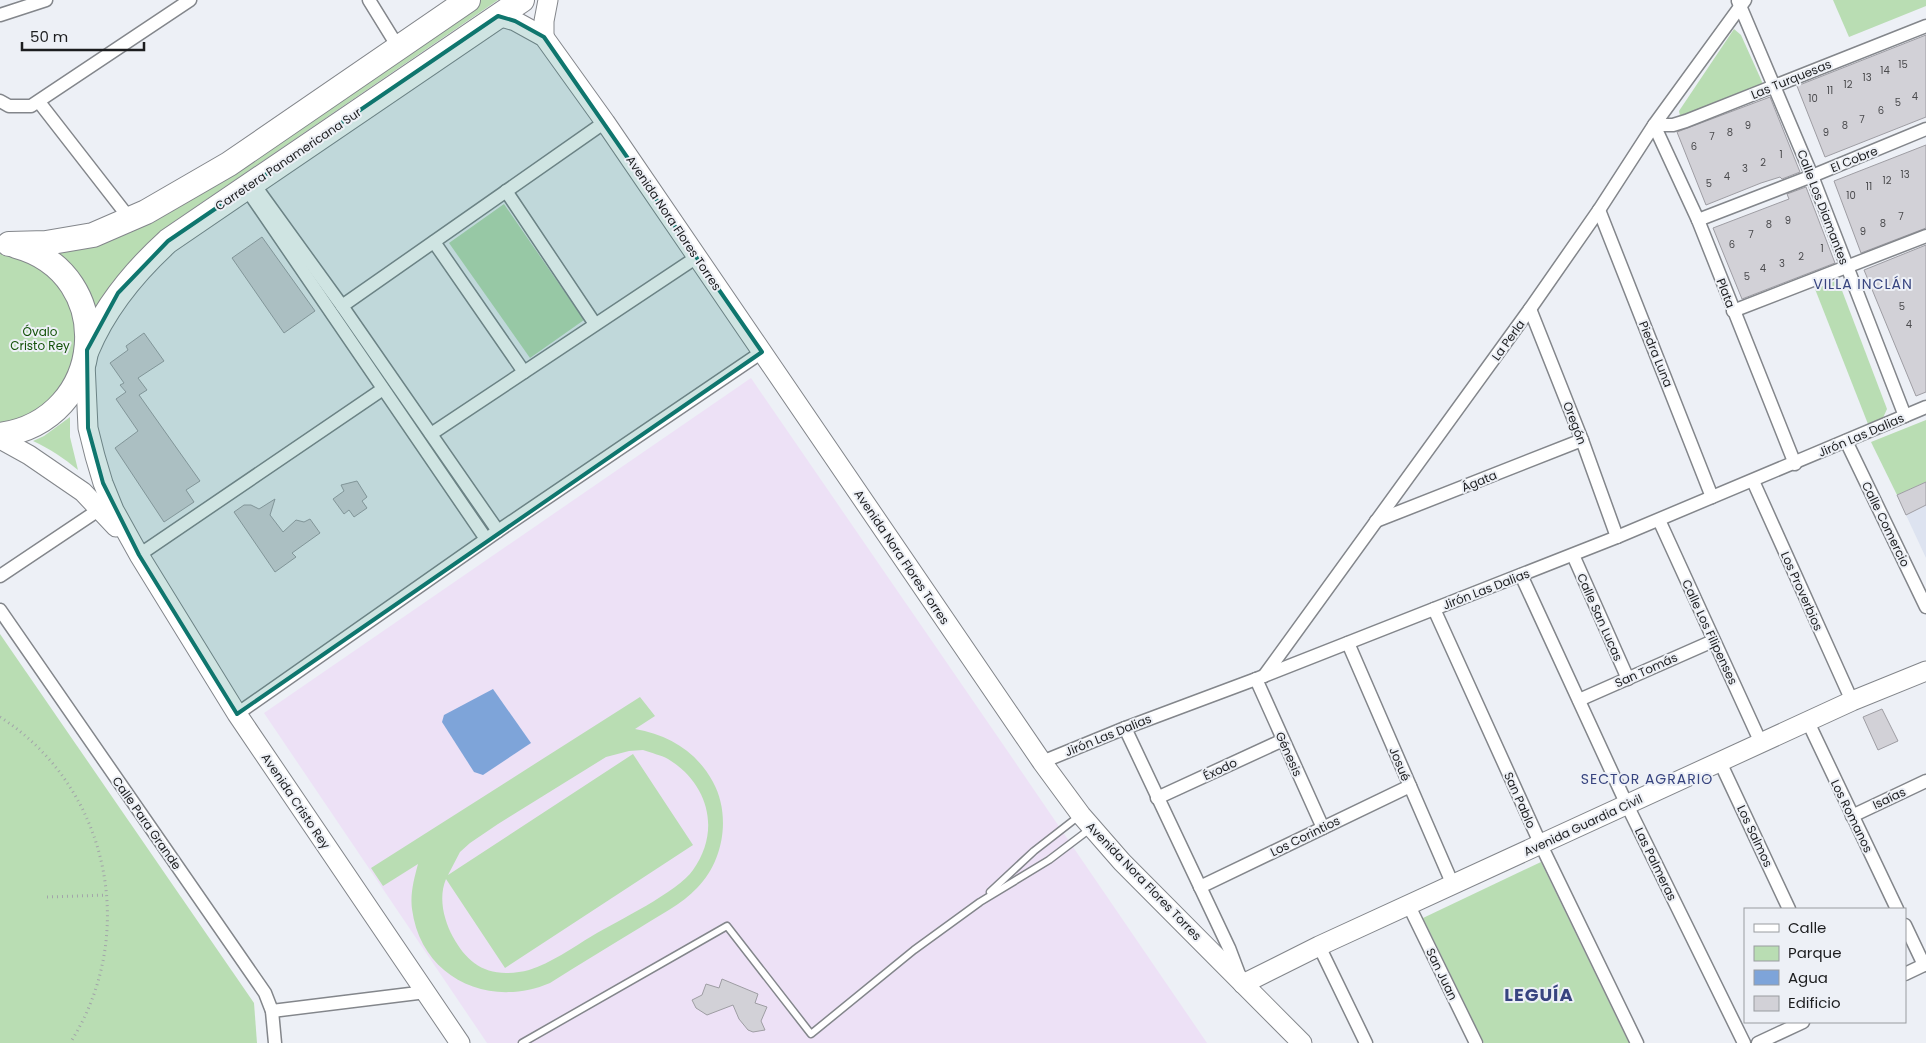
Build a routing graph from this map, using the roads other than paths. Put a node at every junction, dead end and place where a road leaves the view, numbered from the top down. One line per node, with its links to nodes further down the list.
1 (46, 0): 8 (street)
2 (190, 0): 15 (street)
3 (369, 0): 12 (street)
4 (468, 0): 12 (highway)
5 (522, 0): 9 (highway, Carretera Panamericana Sur)
6 (548, 0): 11 (street)
7 (1741, 2): 13 (street, Calle Los Diamantes); 17 (street, La Perla)
8 (0, 15)
9 (498, 16): 11 (street, Avenida Nora Flores Torres); 20 (highway, Carretera Panamericana Sur)
10 (1926, 26): 13 (street, Las Turquesas)
11 (544, 37): 16 (street, Avenida Nora Flores Torres)
12 (398, 47): 23 (highway)
13 (1773, 86): 17 (street, Las Turquesas); 19 (street, Calle Los Diamantes)
14 (0, 101): 15 (street)
15 (39, 102): 23 (street)
16 (605, 122): 21 (street); 28 (street, Avenida Nora Flores Torres)
17 (1654, 125): 22 (street, La Perla); 24 (street, Plata)
18 (1926, 129): 19 (street, El Cobre)
19 (1812, 176): 24 (street, El Cobre); 29 (street, Calle Los Diamantes)
20 (250, 185): 30 (street); 35 (highway, Carretera Panamericana Sur); 37 (street)
21 (506, 191): 26 (street); 33 (street)
22 (1599, 210): 31 (street, La Perla); 47 (street, Piedra Luna)
23 (130, 220): 27 (highway)
24 (1698, 220): 32 (street, Plata)
25 (1926, 236): 29 (street)
26 (434, 242): 30 (street); 36 (street)
27 (5, 243): 35 (highway)
28 (697, 257): 33 (street); 34 (street, Avenida Nora Flores Torres)
29 (1846, 269): 32 (street); 39 (street, Calle Los Diamantes)
30 (342, 306): 41 (street)
31 (1530, 309): 43 (street, Oregón); 50 (street, La Perla)
32 (1733, 311): 45 (street, Plata)
33 (595, 324): 36 (street)
34 (762, 352): 51 (street); 73 (street, Avenida Nora Flores Torres)
35 (86, 355): 40 (highway); 55 (street, Avenida Cristo Rey)
36 (524, 372): 41 (street)
37 (383, 389): 53 (street); 55 (street)
38 (1926, 408): 39 (street, Jirón Las Dalias)
39 (1905, 416): 44 (street, Jirón Las Dalias)
40 (0, 434)
41 (431, 434): 51 (street)
42 (0, 439): 48 (street, Avenida Cristo Rey)
43 (1582, 440): 50 (street, Ágata); 52 (street, Oregón)
44 (1846, 441): 45 (street, Jirón Las Dalias); 58 (street, Calle Comercio)
45 (1794, 464): 46 (street, Jirón Las Dalias)
46 (1753, 481): 47 (street, Jirón Las Dalias); 67 (street, Los Proverbios)
47 (1712, 497): 49 (street, Jirón Las Dalias)
48 (100, 509): 55 (street, Avenida Cristo Rey); 57 (street)
49 (1659, 520): 52 (street, Jirón Las Dalias); 61 (street, Calle Los Filipenses)
50 (1376, 521): 64 (street, La Perla)
51 (498, 531): 53 (street)
52 (1617, 537): 54 (street, Jirón Las Dalias)
53 (486, 539): 68 (street)
54 (1573, 554): 56 (street, Jirón Las Dalias); 65 (street, Calle San Lucas)
55 (139, 555): 68 (street, Avenida Cristo Rey)
56 (1521, 575): 59 (street, Jirón Las Dalias); 66 (street, Las Palmeras)
57 (0, 576)
58 (1926, 607)
59 (1434, 609): 62 (street, Jirón Las Dalias); 82 (street, San Pablo)
60 (0, 610): 95 (street, Calle Para Grande)
61 (1713, 641): 65 (street, San Tomás); 72 (street, Calle Los Filipenses)
62 (1348, 643): 64 (street, Jirón Las Dalias); 76 (street, Josué)
63 (1926, 671): 67 (street, Avenida Guardia Civil)
64 (1260, 678): 70 (street, Jirón Las Dalias); 71 (street, Génesis)
65 (1628, 678): 66 (street, San Tomás)
66 (1580, 700): 78 (street, Las Palmeras)
67 (1852, 702): 69 (street, Avenida Guardia Civil)
68 (237, 714): 94 (street, Avenida Cristo Rey)
69 (1808, 722): 72 (street, Avenida Guardia Civil); 79 (street, Los Romanos)
70 (1125, 728): 73 (street, Jirón Las Dalias); 77 (street)
71 (1283, 740): 77 (street, Éxodo); 81 (street, Génesis)
72 (1761, 743): 74 (street, Avenida Guardia Civil)
73 (1042, 762): 80 (street, Avenida Nora Flores Torres)
74 (1720, 762): 78 (street, Avenida Guardia Civil); 87 (street, Los Salmos)
75 (1926, 781): 79 (street, Isaías)
76 (1410, 786): 81 (street, Los Corintios); 83 (street, Josué)
77 (1158, 798): 84 (street)
78 (1627, 805): 82 (street, Avenida Guardia Civil); 105 (street, Las Palmeras)
79 (1852, 816): 88 (street, Los Romanos)
80 (1086, 821): 85 (lane); 85 (lane); 93 (street, Avenida Nora Flores Torres)
81 (1323, 828): 84 (street, Los Corintios)
82 (1541, 845): 83 (street, Avenida Guardia Civil); 104 (street, San Pablo)
83 (1453, 885): 86 (street, Avenida Guardia Civil)
84 (1200, 887): 93 (street)
85 (980, 902): 100 (lane)
86 (1409, 906): 90 (street, Avenida Guardia Civil); 103 (street, San Juan)
87 (1789, 908)
88 (1897, 908)
89 (1906, 927): 91 (street)
90 (1318, 946): 93 (street, Avenida Guardia Civil); 102 (street)
91 (1925, 965): 92 (street)
92 (1906, 974)
93 (1243, 984): 101 (street, Avenida Nora Flores Torres)
94 (426, 992): 95 (street); 99 (street, Avenida Cristo Rey)
95 (272, 1011): 98 (street, Calle Para Grande)
96 (1801, 1023): 97 (street)
97 (1765, 1042)
98 (275, 1043)
99 (460, 1043)
100 (522, 1043)
101 (1302, 1043)
102 (1366, 1043)
103 (1476, 1043)
104 (1637, 1043)
105 (1744, 1043)

